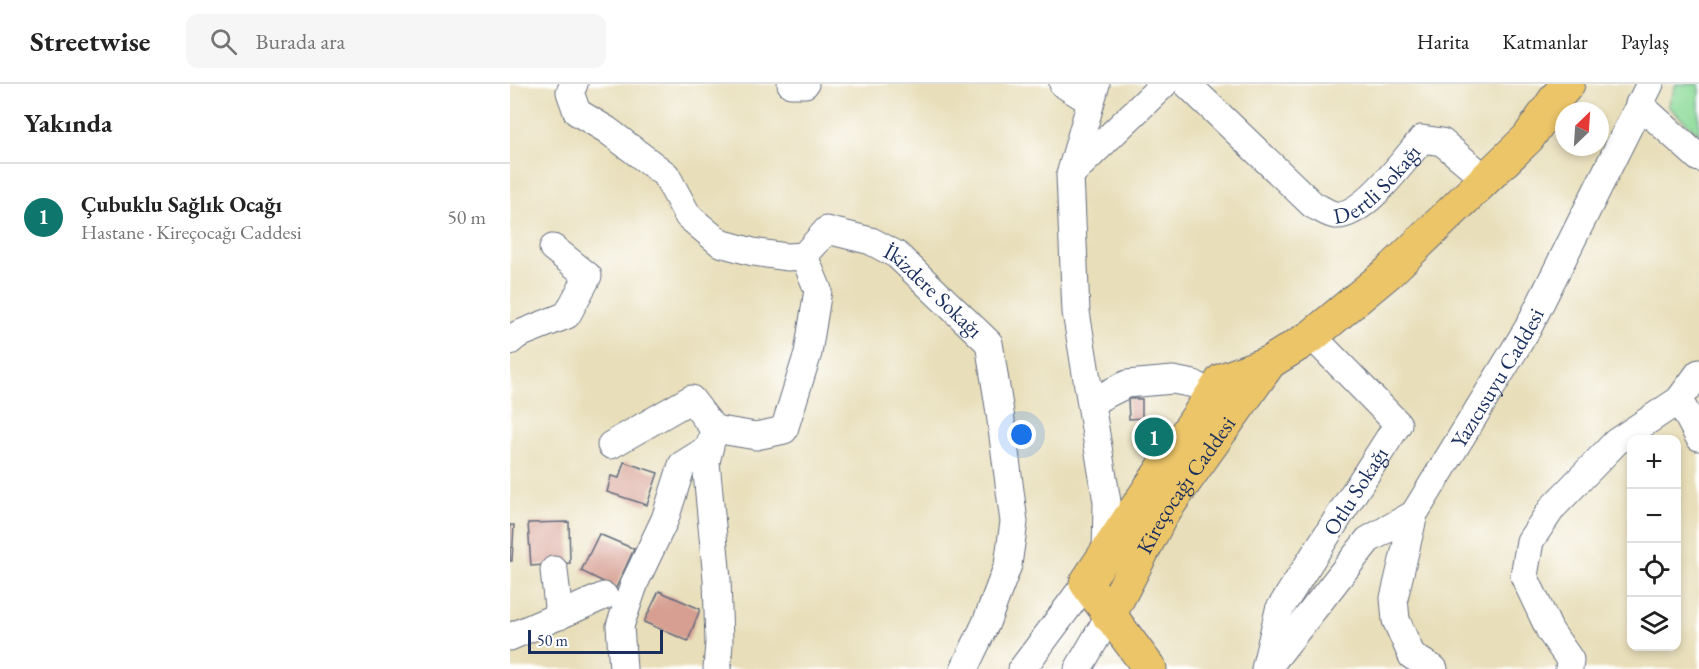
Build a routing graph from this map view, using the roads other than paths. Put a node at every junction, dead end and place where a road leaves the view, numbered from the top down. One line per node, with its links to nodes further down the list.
1 (574, 84): 14 (street)
2 (790, 84): 3 (street)
3 (805, 84)
4 (1063, 84): 8 (street)
5 (1164, 84): 11 (street)
6 (1187, 84): 12 (street, Dertli Sokağı)
7 (1558, 87): 12 (main road, Kireçocağı Caddesi)
8 (1093, 92): 11 (street)
9 (1644, 94): 10 (street); 25 (street, Yazıcısuyu Caddesi)
10 (1699, 158)
11 (1070, 175): 21 (street)
12 (1486, 179): 15 (main road, Kireçocağı Caddesi)
13 (553, 248): 16 (street)
14 (804, 256): 23 (street); 35 (street, İkizdere Sokağı)
15 (1312, 336): 17 (main road, Kireçocağı Caddesi); 39 (street, Otlu Sokağı)
16 (510, 341)
17 (1270, 362): 19 (main road, Kireçocağı Caddesi); 31 (main road, Kireçocağı Caddesi)
18 (1699, 373): 20 (street)
19 (1211, 396): 21 (street); 26 (main road, Kireçocağı Caddesi)
20 (1679, 400): 22 (street); 41 (street)
21 (1091, 402): 26 (street)
22 (1699, 437)
23 (711, 439): 24 (street); 33 (street); 34 (street)
24 (611, 445)
25 (1414, 514): 39 (street); 40 (street, Yazıcısuyu Caddesi)
26 (1106, 553): 28 (main road, Kireçocağı Caddesi)
27 (554, 570): 30 (street)
28 (1086, 583): 31 (main road); 36 (street)
29 (604, 596): 30 (street)
30 (558, 615): 32 (street)
31 (1109, 616): 37 (street); 38 (main road)
32 (510, 637)
33 (623, 669)
34 (717, 669)
35 (964, 669)
36 (1022, 669)
37 (1078, 669)
38 (1150, 669)
39 (1266, 669)
40 (1434, 669)
41 (1569, 669)

